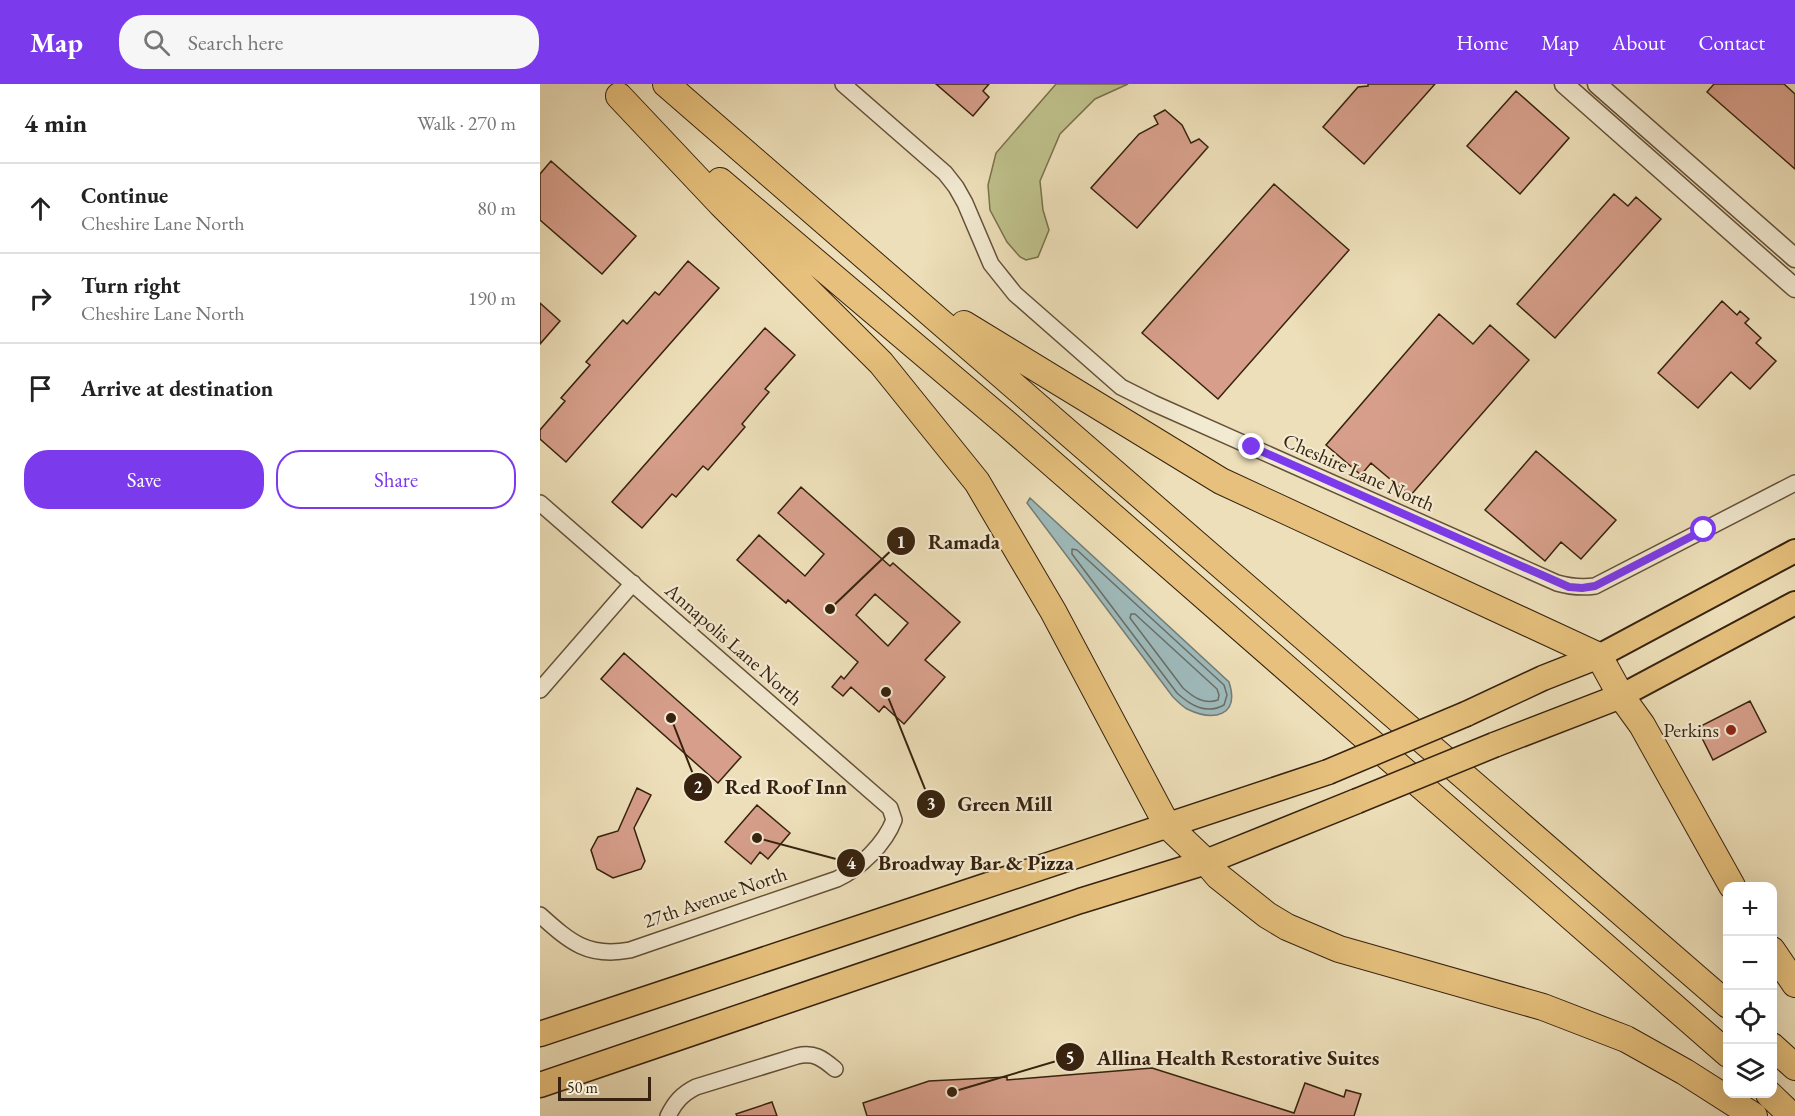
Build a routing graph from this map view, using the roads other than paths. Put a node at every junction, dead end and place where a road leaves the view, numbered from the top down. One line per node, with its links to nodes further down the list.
1 (666, 84): 7 (highway)
2 (843, 84): 10 (street, Cheshire Lane North)
3 (1564, 84): 6 (street)
4 (1601, 85): 6 (street); 8 (street)
5 (612, 90): 19 (highway); 27 (highway)
6 (1594, 111): 9 (street)
7 (855, 248): 15 (highway); 25 (highway)
8 (1795, 258)
9 (1795, 288)
10 (1795, 483)
11 (540, 503): 13 (street, Annapolis Lane North)
12 (1795, 551): 15 (main road)
13 (633, 583): 16 (street); 18 (street, Annapolis Lane North)
14 (1795, 603): 17 (main road)
15 (1599, 656): 17 (highway); 19 (highway, bridge)
16 (540, 690)
17 (1621, 696): 20 (highway, bridge); 21 (highway)
18 (894, 820): 22 (street, 27th Avenue North)
19 (1167, 825): 20 (highway); 26 (highway)
20 (1206, 861): 31 (highway); 34 (highway)
21 (1730, 882)
22 (540, 915)
23 (1777, 956): 24 (highway)
24 (1795, 984)
25 (1723, 1001)
26 (540, 1034)
27 (1723, 1050)
28 (1777, 1050): 29 (highway)
29 (1795, 1067)
30 (835, 1069): 33 (street)
31 (540, 1085)
32 (1773, 1098): 35 (highway)
33 (668, 1116)
34 (1754, 1116)
35 (1792, 1116)

